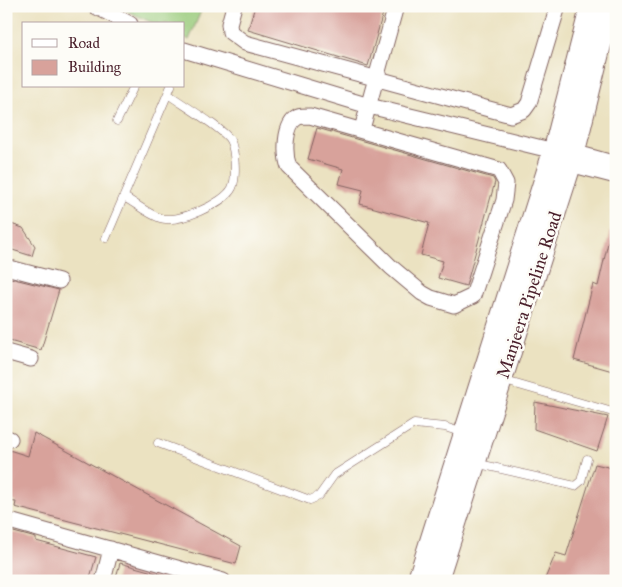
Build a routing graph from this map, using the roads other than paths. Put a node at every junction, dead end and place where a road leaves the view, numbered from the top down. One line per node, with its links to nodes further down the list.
1 (95, 6): 7 (street)
2 (234, 6): 9 (street)
3 (396, 6): 9 (street)
4 (558, 6): 9 (street)
5 (591, 6): 16 (main road, Manjeera Pipeline Road)
6 (610, 6): 16 (main road, Manjeera Pipeline Road)
7 (126, 22)
8 (185, 53): 13 (street)
9 (377, 78): 13 (street)
10 (133, 88): 14 (lane)
11 (170, 88): 12 (lane)
12 (168, 94): 19 (lane); 19 (lane)
13 (369, 106): 15 (street); 16 (street)
14 (117, 121)
15 (362, 130): 15 (street)
16 (559, 154): 17 (street); 18 (street); 25 (main road, Manjeera Pipeline Road); 27 (main road, Manjeera Pipeline Road)
17 (616, 164)
18 (616, 176)
19 (124, 197): 20 (lane)
20 (106, 238)
21 (6, 267): 22 (street)
22 (59, 281)
23 (6, 352): 24 (street)
24 (31, 359)
25 (502, 380): 26 (lane); 30 (main road, Manjeera Pipeline Road)
26 (616, 413)
27 (464, 434): 28 (lane); 32 (main road, Manjeera Pipeline Road)
28 (158, 443)
29 (587, 458): 30 (lane)
30 (475, 463): 32 (main road, Manjeera Pipeline Road)
31 (6, 520): 33 (street)
32 (439, 546): 36 (main road, Manjeera Pipeline Road); 37 (main road, Manjeera Pipeline Road)
33 (111, 549): 34 (street); 35 (street)
34 (103, 581)
35 (223, 581)
36 (418, 581)
37 (437, 581)

